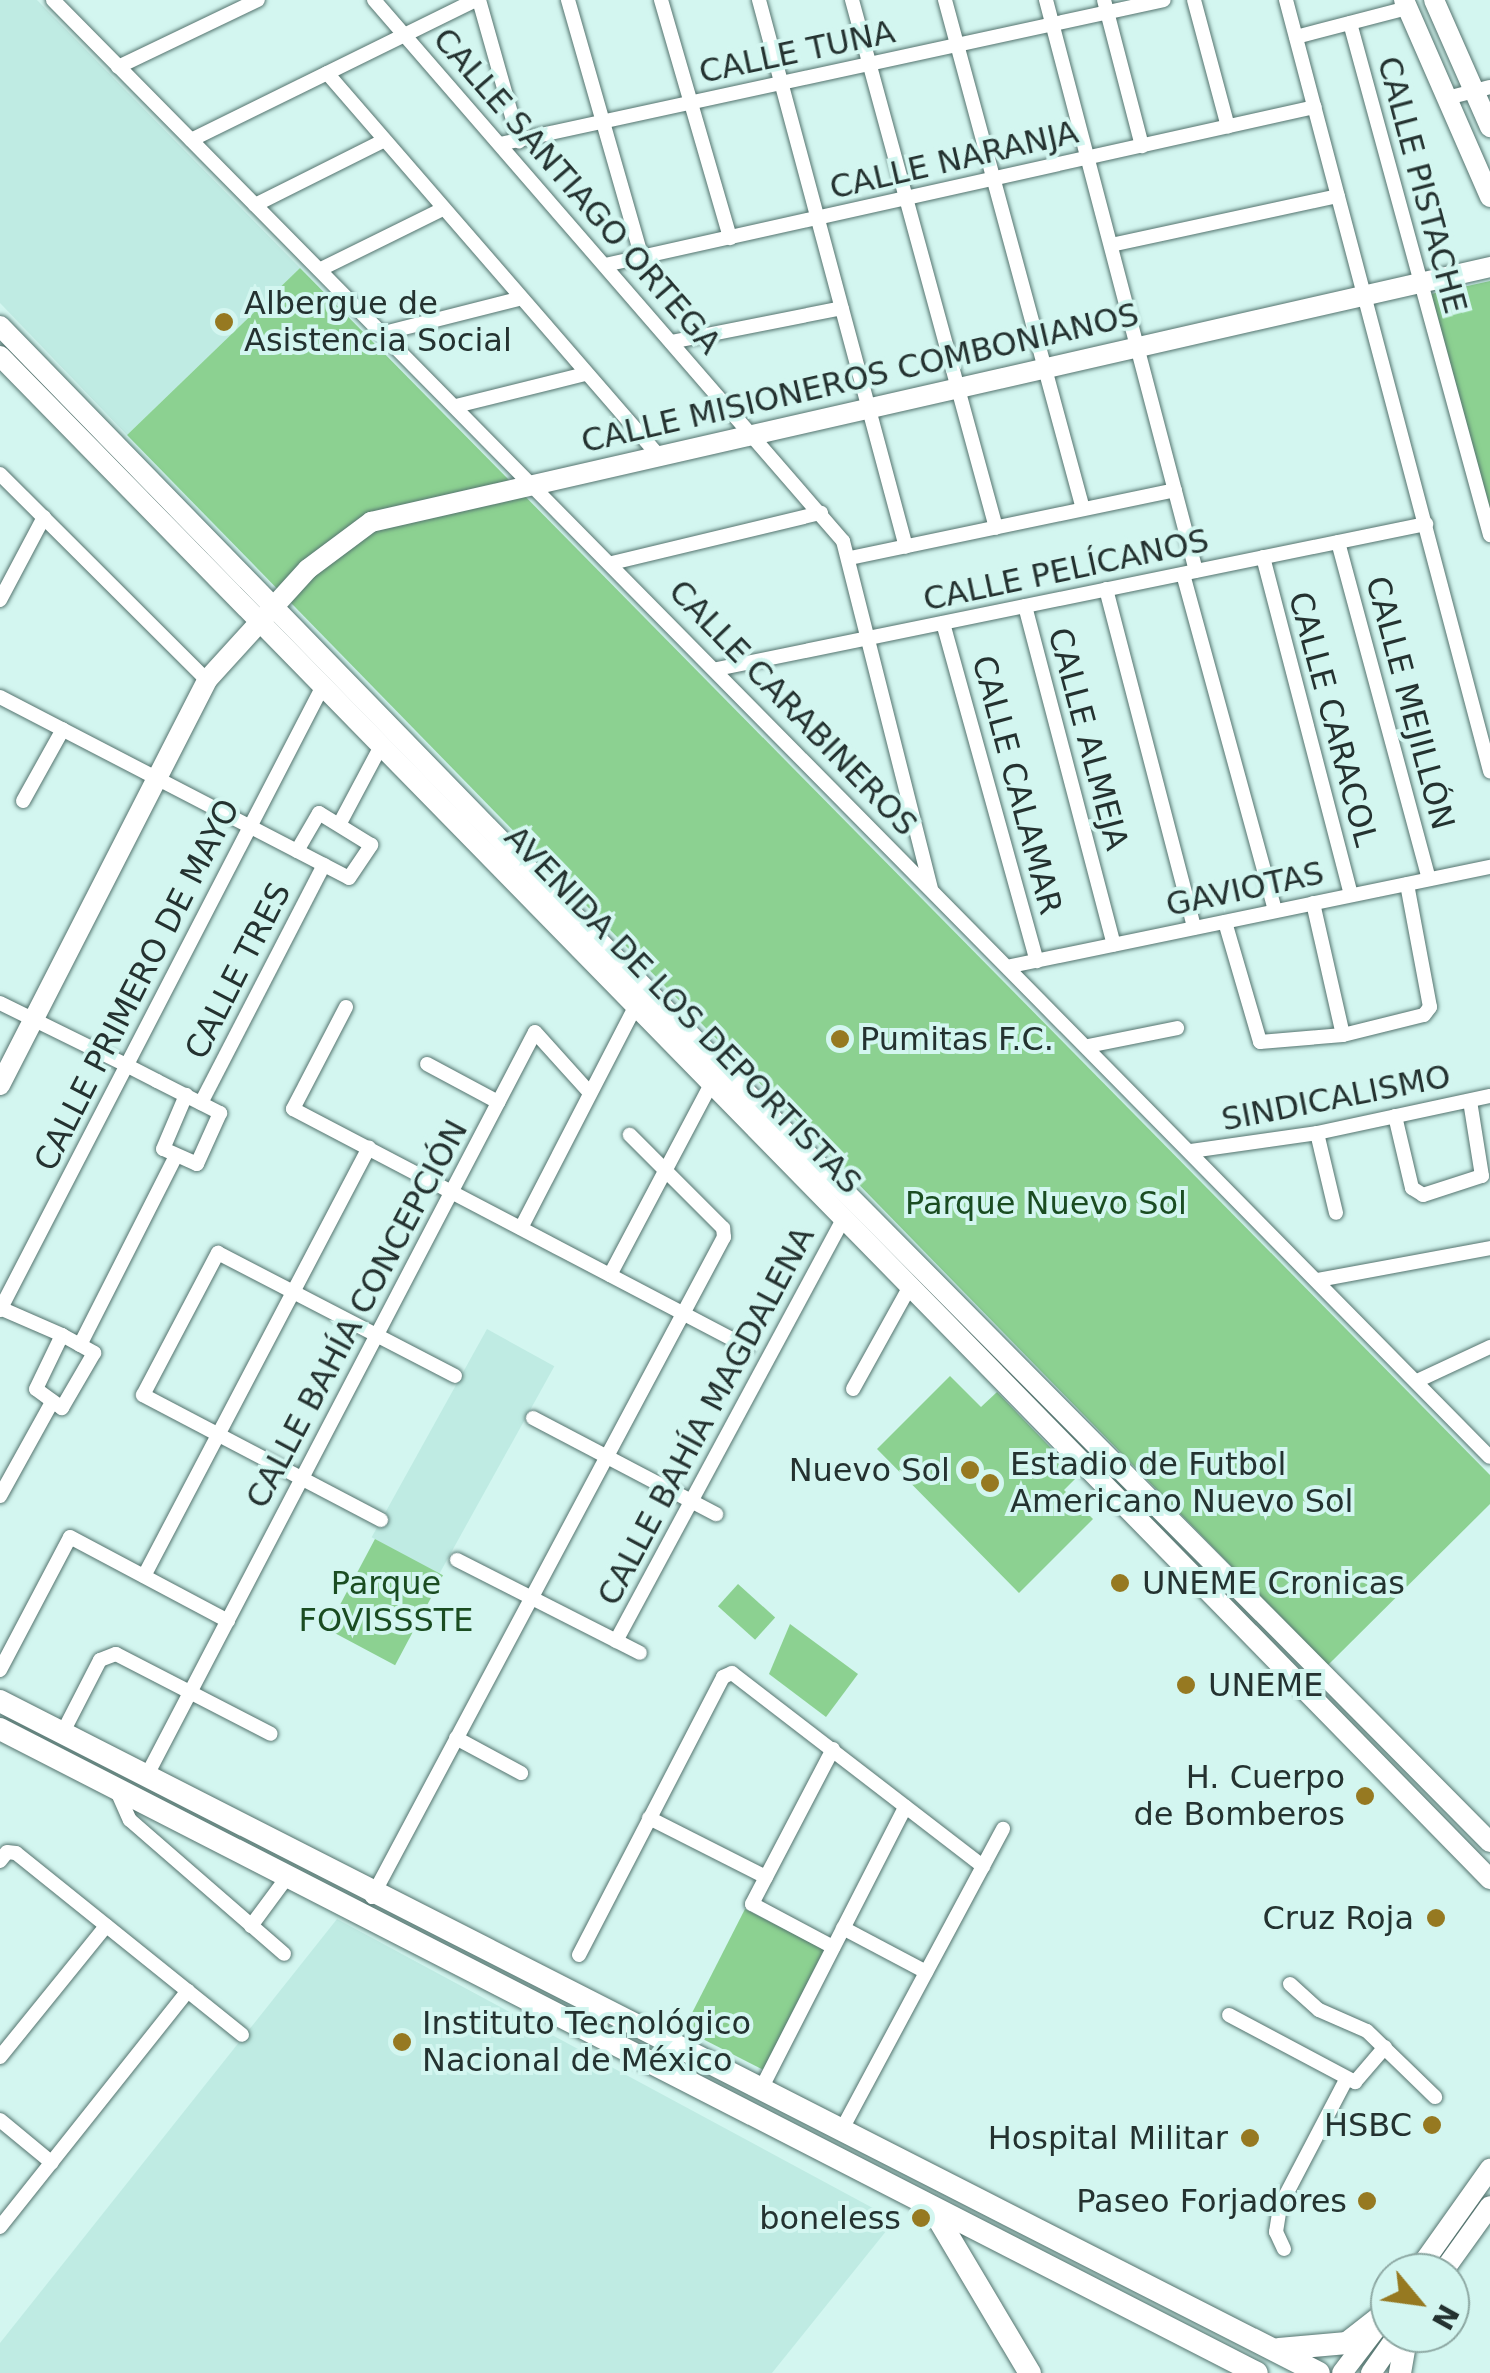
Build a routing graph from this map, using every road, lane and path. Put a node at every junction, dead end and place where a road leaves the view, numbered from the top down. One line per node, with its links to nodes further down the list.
1 (52, 0): 25 (street, CALLE CARABINEROS)
2 (374, 0): 19 (street, CALLE SANTIAGO ORTEGA)
3 (478, 0): 19 (street); 36 (street)
4 (568, 0): 32 (street)
5 (662, 0): 30 (street)
6 (759, 0): 27 (street)
7 (852, 0): 24 (street)
8 (945, 0): 22 (street)
9 (1046, 0): 18 (street)
10 (1164, 0): 16 (street, CALLE TUNA)
11 (1194, 0): 33 (street)
12 (1286, 0): 20 (street)
13 (1436, 0): 21 (street)
14 (255, 1): 25 (street)
15 (1406, 4): 17 (street); 23 (street)
16 (1105, 6): 18 (street, CALLE TUNA); 39 (street)
17 (1350, 23): 20 (street); 55 (street, CALLE PISTACHE)
18 (1053, 24): 22 (street, CALLE TUNA); 41 (street)
19 (404, 36): 26 (street); 38 (street, CALLE SANTIAGO ORTEGA)
20 (1296, 38): 31 (street)
21 (1453, 43): 23 (street); 28 (street)
22 (957, 45): 24 (street, CALLE TUNA); 42 (street)
23 (1426, 50): 29 (street)
24 (870, 64): 27 (street, CALLE TUNA); 45 (street)
25 (118, 67): 35 (street, CALLE CARABINEROS)
26 (327, 73): 35 (street); 37 (street)
27 (781, 84): 30 (street, CALLE TUNA); 48 (street)
28 (1482, 89): 29 (street); 34 (street)
29 (1447, 98): 40 (street)
30 (691, 103): 32 (street, CALLE TUNA); 49 (street)
31 (1315, 107): 33 (street, CALLE NARANJA); 43 (street)
32 (603, 122): 36 (street, CALLE TUNA); 51 (street)
33 (1228, 127): 39 (street, CALLE NARANJA)
34 (1490, 127)
35 (190, 140): 46 (street, CALLE CARABINEROS)
36 (519, 140): 38 (street, CALLE TUNA)
37 (382, 141): 46 (street); 47 (street)
38 (500, 144): 52 (street, CALLE SANTIAGO ORTEGA)
39 (1142, 146): 41 (street, CALLE NARANJA)
40 (1481, 151): 44 (street)
41 (1088, 158): 42 (street, CALLE NARANJA); 50 (street)
42 (993, 179): 45 (street, CALLE NARANJA); 64 (street)
43 (1338, 196): 50 (street); 56 (street)
44 (1490, 197)
45 (906, 199): 48 (street, CALLE NARANJA); 66 (street)
46 (255, 205): 54 (street, CALLE CARABINEROS)
47 (441, 210): 54 (street); 57 (street)
48 (818, 219): 49 (street, CALLE NARANJA); 58 (street)
49 (730, 238): 51 (street, CALLE NARANJA)
50 (1111, 246): 62 (street)
51 (642, 258): 52 (street, CALLE NARANJA)
52 (605, 266): 61 (street, CALLE SANTIAGO ORTEGA)
53 (1490, 267): 55 (street, CALLE MISIONEROS COMBONIANOS)
54 (320, 269): 60 (street, CALLE CARABINEROS)
55 (1420, 282): 56 (street, CALLE MISIONEROS COMBONIANOS); 80 (street, CALLE PISTACHE)
56 (1365, 295): 62 (street, CALLE MISIONEROS COMBONIANOS); 78 (street)
57 (518, 299): 60 (street); 65 (street)
58 (842, 308): 61 (street); 68 (street)
59 (0, 326): 69 (street, AVENIDA DE LOS DEPORTISTAS)
60 (384, 333): 67 (street, CALLE CARABINEROS)
61 (671, 342): 70 (street, CALLE SANTIAGO ORTEGA)
62 (1138, 347): 64 (street, CALLE MISIONEROS COMBONIANOS); 74 (street)
63 (0, 356): 69 (street, AVENIDA DE LOS DEPORTISTAS)
64 (1044, 368): 66 (street, CALLE MISIONEROS COMBONIANOS); 75 (street)
65 (585, 374): 67 (street); 71 (street)
66 (958, 387): 68 (street, CALLE MISIONEROS COMBONIANOS); 79 (street)
67 (456, 406): 73 (street, CALLE CARABINEROS)
68 (868, 406): 70 (street, CALLE MISIONEROS COMBONIANOS); 82 (street)
69 (87, 429): 90 (street, AVENIDA DE LOS DEPORTISTAS)
70 (750, 433): 71 (street, CALLE MISIONEROS COMBONIANOS); 76 (street, CALLE SANTIAGO ORTEGA)
71 (658, 455): 73 (street, CALLE MISIONEROS COMBONIANOS)
72 (0, 474): 77 (street)
73 (533, 483): 85 (street, CALLE CARABINEROS); 90 (street, CALLE MISIONEROS COMBONIANOS)
74 (1175, 490): 75 (street); 86 (street)
75 (1083, 510): 79 (street)
76 (821, 513): 84 (street, CALLE SANTIAGO ORTEGA); 85 (street)
77 (44, 517): 88 (street); 94 (street)
78 (1426, 524): 81 (street, CALLE PELÍCANOS); 99 (street)
79 (996, 528): 82 (street)
80 (1490, 535)
81 (1338, 542): 83 (street, CALLE PELÍCANOS); 107 (street, CALLE MEJILLÓN)
82 (906, 547): 84 (street)
83 (1263, 557): 86 (street, CALLE PELÍCANOS); 110 (street, CALLE CARACOL)
84 (850, 558): 92 (street)
85 (612, 562): 93 (street, CALLE CARABINEROS)
86 (1189, 572): 87 (street, CALLE PELÍCANOS); 112 (street)
87 (1106, 589): 89 (street, CALLE PELÍCANOS); 114 (street)
88 (0, 600)
89 (1025, 606): 91 (street, CALLE PELÍCANOS); 115 (street, CALLE ALMEJA)
90 (267, 612): 94 (street, CALLE MISIONEROS COMBONIANOS); 95 (street, AVENIDA DE LOS DEPORTISTAS); 118 (street, AVENIDA DE LOS DEPORTISTAS)
91 (944, 623): 92 (street, CALLE PELÍCANOS); 116 (street, CALLE CALAMAR)
92 (866, 638): 93 (street, CALLE PELÍCANOS); 109 (street)
93 (716, 669): 109 (street, CALLE CARABINEROS)
94 (207, 680): 100 (street, CALLE MISIONEROS COMBONIANOS)
95 (324, 684): 98 (street, AVENIDA DE LOS DEPORTISTAS); 103 (street, CALLE PRIMERO DE MAYO)
96 (0, 697): 97 (street)
97 (64, 729): 100 (street); 101 (street)
98 (382, 744): 102 (street); 118 (street, AVENIDA DE LOS DEPORTISTAS)
99 (1490, 771)
100 (157, 779): 103 (street); 122 (street, CALLE MISIONEROS COMBONIANOS)
101 (22, 801)
102 (340, 822): 104 (street); 105 (street)
103 (250, 827): 104 (street); 127 (street, CALLE PRIMERO DE MAYO)
104 (298, 851): 105 (street)
105 (324, 865): 135 (street, CALLE TRES)
106 (1489, 871): 107 (street, GAVIOTAS)
107 (1429, 879): 108 (street, GAVIOTAS)
108 (1407, 884): 110 (street, GAVIOTAS); 124 (street)
109 (932, 888): 117 (street, CALLE CARABINEROS)
110 (1350, 896): 111 (street, GAVIOTAS)
111 (1313, 903): 112 (street, GAVIOTAS); 124 (street)
112 (1275, 911): 113 (street, GAVIOTAS)
113 (1224, 922): 114 (street, GAVIOTAS); 124 (street)
114 (1194, 928): 115 (street, GAVIOTAS)
115 (1114, 945): 116 (street, GAVIOTAS)
116 (1037, 961): 117 (street, GAVIOTAS)
117 (1011, 966): 125 (street, CALLE CARABINEROS)
118 (616, 971): 120 (street, AVENIDA DE LOS DEPORTISTAS); 156 (street, AVENIDA DE LOS DEPORTISTAS)
119 (0, 1003): 122 (street)
120 (636, 1005): 128 (street, AVENIDA DE LOS DEPORTISTAS); 130 (street)
121 (346, 1007): 139 (street)
122 (33, 1020): 127 (street); 129 (street, CALLE MISIONEROS COMBONIANOS)
123 (1177, 1028): 125 (street)
124 (1343, 1034)
125 (1088, 1046): 140 (street, CALLE CARABINEROS)
126 (427, 1064): 134 (street)
127 (126, 1065): 131 (street); 152 (street, CALLE PRIMERO DE MAYO)
128 (712, 1082): 142 (street); 145 (street, AVENIDA DE LOS DEPORTISTAS)
129 (0, 1084)
130 (590, 1094): 134 (street, CALLE BAHÍA CONCEPCIÓN); 146 (street)
131 (186, 1095): 135 (street); 141 (street)
132 (1490, 1096): 133 (street, SINDICALISMO)
133 (1470, 1100): 136 (street, SINDICALISMO); 136 (street)
134 (498, 1102): 143 (street, CALLE BAHÍA CONCEPCIÓN)
135 (201, 1103): 141 (street)
136 (1396, 1116): 137 (street, SINDICALISMO)
137 (1317, 1133): 140 (street, SINDICALISMO); 144 (street)
138 (630, 1135): 142 (street)
139 (369, 1148): 143 (street); 151 (street)
140 (1191, 1152): 149 (street, CALLE CARABINEROS)
141 (176, 1156): 157 (street)
142 (665, 1170): 148 (street); 153 (street)
143 (452, 1192): 146 (street); 155 (street, CALLE BAHÍA CONCEPCIÓN)
144 (1336, 1212)
145 (844, 1217): 150 (street, AVENIDA DE LOS DEPORTISTAS); 170 (street, CALLE BAHÍA MAGDALENA)
146 (521, 1228): 148 (street)
147 (1490, 1248): 149 (street)
148 (610, 1275): 153 (street)
149 (1318, 1280): 161 (street, CALLE CARABINEROS)
150 (910, 1286): 156 (street, AVENIDA DE LOS DEPORTISTAS); 162 (street)
151 (294, 1292): 155 (street); 165 (street); 165 (street)
152 (0, 1309): 154 (street)
153 (682, 1313): 158 (street); 166 (street)
154 (62, 1336): 157 (street); 163 (street)
155 (377, 1336): 160 (street); 168 (street, CALLE BAHÍA CONCEPCIÓN)
156 (977, 1340): 171 (street, AVENIDA DE LOS DEPORTISTAS); 174 (street, AVENIDA DE LOS DEPORTISTAS)
157 (80, 1345): 163 (street)
158 (748, 1348)
159 (1490, 1348): 161 (street)
160 (455, 1376)
161 (1417, 1381): 167 (street, CALLE CARABINEROS)
162 (853, 1389)
163 (52, 1402): 169 (street)
164 (533, 1418): 166 (street)
165 (219, 1435): 168 (street); 176 (street)
166 (606, 1456): 170 (street); 177 (street)
167 (1490, 1457)
168 (302, 1478): 173 (street); 178 (street, CALLE BAHÍA CONCEPCIÓN)
169 (0, 1496)
170 (691, 1501): 172 (street); 179 (street, CALLE BAHÍA MAGDALENA)
171 (1156, 1502): 174 (street); 182 (street, AVENIDA DE LOS DEPORTISTAS)
172 (716, 1514)
173 (381, 1520)
174 (1138, 1521): 184 (street, AVENIDA DE LOS DEPORTISTAS)
175 (457, 1560): 177 (street)
176 (144, 1576): 178 (street); 181 (street)
177 (531, 1598): 179 (street); 190 (street)
178 (228, 1621): 183 (street, CALLE BAHÍA CONCEPCIÓN)
179 (616, 1641): 180 (street)
180 (640, 1653)
181 (0, 1670)
182 (1332, 1680): 184 (street); 189 (street, AVENIDA DE LOS DEPORTISTAS)
183 (190, 1693): 186 (street); 187 (street); 195 (street, CALLE BAHÍA CONCEPCIÓN)
184 (1314, 1699): 192 (street, AVENIDA DE LOS DEPORTISTAS)
185 (0, 1701): 186 (main road)
186 (63, 1732): 195 (main road)
187 (271, 1734)
188 (2, 1735): 196 (main road)
189 (1385, 1735): 192 (street); 194 (street, AVENIDA DE LOS DEPORTISTAS)
190 (456, 1738): 193 (street); 208 (street)
191 (833, 1749): 198 (street); 199 (street); 206 (street)
192 (1366, 1752): 197 (street, AVENIDA DE LOS DEPORTISTAS)
193 (520, 1774)
194 (1424, 1774): 197 (street); 201 (street, AVENIDA DE LOS DEPORTISTAS)
195 (147, 1775): 208 (main road)
196 (115, 1788): 205 (main road); 211 (street)
197 (1406, 1792): 202 (street, AVENIDA DE LOS DEPORTISTAS)
198 (905, 1806): 204 (street); 212 (street)
199 (649, 1818): 206 (street); 215 (street)
200 (1003, 1829): 204 (street)
201 (1485, 1836): 202 (street)
202 (1462, 1849): 207 (street, AVENIDA DE LOS DEPORTISTAS)
203 (6, 1856): 210 (street)
204 (983, 1866): 216 (street)
205 (288, 1876): 209 (main road); 211 (street)
206 (766, 1877): 213 (street)
207 (1490, 1878)
208 (376, 1891): 209 (street); 224 (main road)
209 (362, 1915): 229 (main road)
210 (106, 1926): 218 (street); 222 (street)
211 (250, 1926): 214 (street)
212 (843, 1928): 213 (street); 216 (street)
213 (834, 1947): 224 (street)
214 (284, 1954)
215 (579, 1955)
216 (926, 1972): 228 (street)
217 (1290, 1984): 221 (street)
218 (188, 1991): 220 (street); 230 (street)
219 (1229, 2015): 223 (street)
220 (242, 2035)
221 (1385, 2047): 223 (street); 225 (street)
222 (0, 2058)
223 (1347, 2078): 236 (street)
224 (761, 2089): 226 (main road)
225 (1435, 2097)
226 (816, 2118): 228 (main road); 229 (main road)
227 (0, 2120): 230 (street)
228 (841, 2131): 240 (main road)
229 (803, 2142): 233 (main road)
230 (52, 2163): 235 (street)
231 (1490, 2168): 234 (street)
232 (1490, 2206): 239 (street)
233 (934, 2212): 241 (main road); 245 (main road)
234 (1453, 2222): 237 (street); 238 (street)
235 (0, 2227)
236 (1284, 2249)
237 (1431, 2253)
238 (1454, 2253)
239 (1456, 2253)
240 (1107, 2269): 241 (main road); 244 (main road)
241 (1094, 2294): 246 (main road)
242 (1370, 2323): 244 (main road)
243 (1370, 2335): 248 (street)
244 (1266, 2347): 247 (main road)
245 (1030, 2373)
246 (1257, 2373)
247 (1319, 2373)
248 (1342, 2373)

